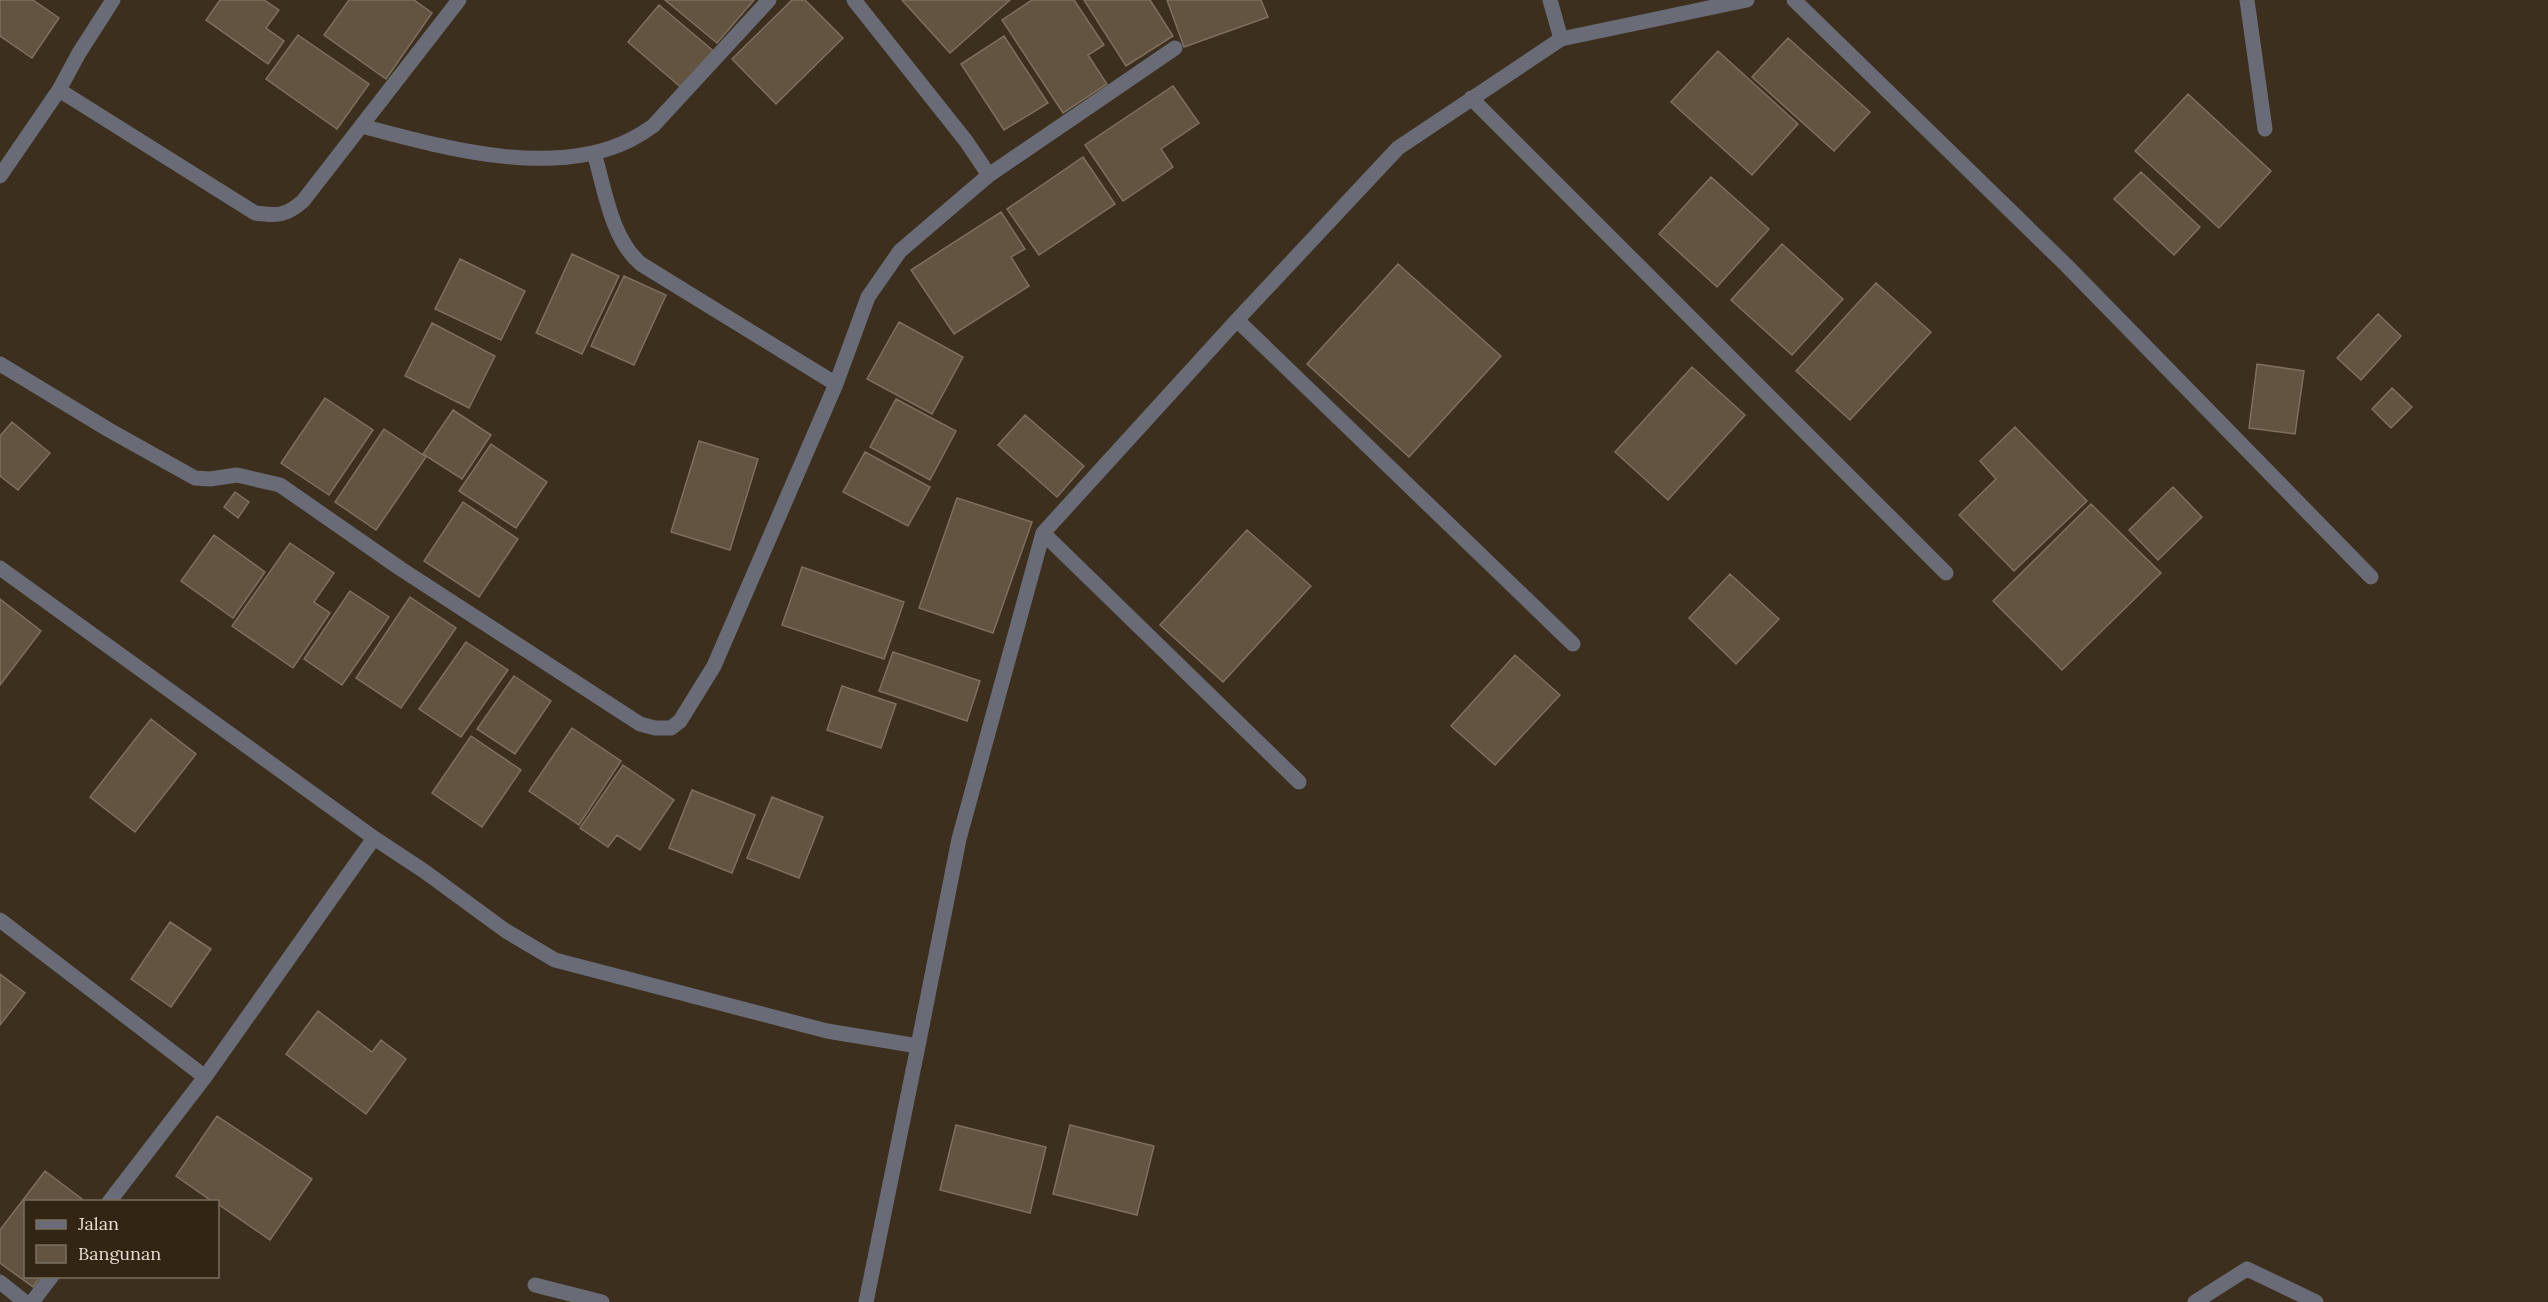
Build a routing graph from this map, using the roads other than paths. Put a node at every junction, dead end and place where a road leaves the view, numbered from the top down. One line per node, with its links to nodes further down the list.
1 (113, 0): 11 (street)
2 (459, 0): 13 (street)
3 (769, 0): 15 (street)
4 (854, 0): 16 (street)
5 (1550, 0): 9 (street)
6 (1747, 0): 9 (street)
7 (1794, 0): 24 (street)
8 (2247, 0): 14 (street)
9 (1561, 39): 12 (street)
10 (1175, 48): 16 (street)
11 (59, 90): 13 (street); 17 (street)
12 (1471, 98): 18 (street); 23 (street)
13 (362, 126): 15 (street)
14 (2265, 129)
15 (594, 153): 20 (street)
16 (989, 175): 20 (street)
17 (0, 176)
18 (1237, 320): 21 (street); 25 (street)
19 (0, 364): 20 (street)
20 (836, 384)
21 (1043, 533): 26 (street); 29 (street)
22 (0, 568): 27 (street)
23 (1946, 573)
24 (2371, 577)
25 (1573, 644)
26 (1299, 782)
27 (374, 838): 29 (street); 30 (street)
28 (0, 920): 30 (street)
29 (918, 1047): 38 (street)
30 (205, 1077): 31 (street)
31 (111, 1200)
32 (50, 1278): 36 (street)
33 (0, 1282): 35 (street)
34 (535, 1286): 37 (street)
35 (25, 1302)
36 (32, 1302)
37 (603, 1302)
38 (866, 1302)
39 (2195, 1302): 40 (street)
40 (2316, 1302)

